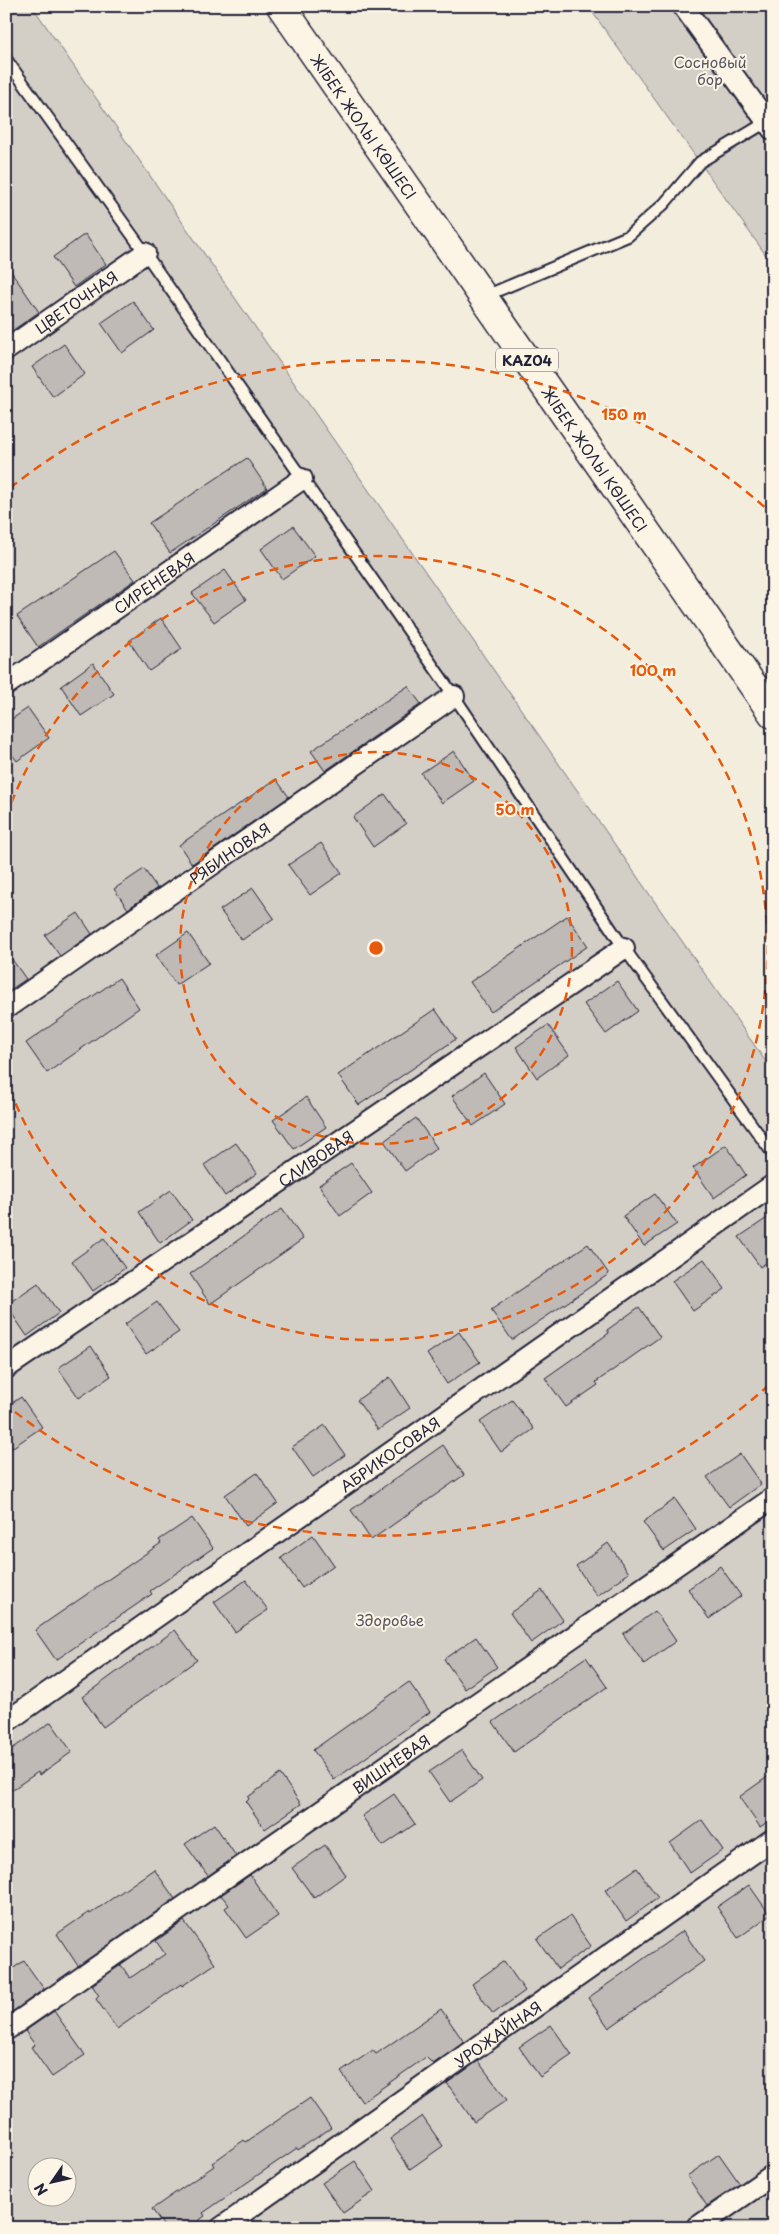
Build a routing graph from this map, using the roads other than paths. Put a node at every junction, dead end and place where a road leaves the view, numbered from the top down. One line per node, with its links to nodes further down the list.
1 (281, 6): 6 (highway, ЖІБЕК ЖОЛЫ КӨШЕСІ / KАZ04)
2 (682, 6): 4 (street)
3 (6, 59): 5 (lane)
4 (771, 123): 6 (lane)
5 (145, 253): 7 (street, ЦВЕТОЧНАЯ); 8 (lane)
6 (483, 297): 11 (highway, ЖІБЕК ЖОЛЫ КӨШЕСІ / KАZ04)
7 (6, 350)
8 (302, 479): 9 (street, СИРЕНЕВАЯ); 10 (lane)
9 (6, 685)
10 (454, 696): 12 (lane); 13 (street, РЯБИНОВАЯ)
11 (773, 714)
12 (624, 948): 14 (lane); 16 (street, СЛИВОВАЯ)
13 (6, 1008)
14 (773, 1154)
15 (773, 1185): 18 (street, АБРИКОСОВАЯ)
16 (6, 1368)
17 (773, 1498): 20 (street, ВИШНЕВАЯ)
18 (6, 1722)
19 (773, 1839): 22 (street, УРОЖАЙНАЯ)
20 (6, 2030)
21 (773, 2175): 23 (street)
22 (220, 2228)
23 (696, 2228)

